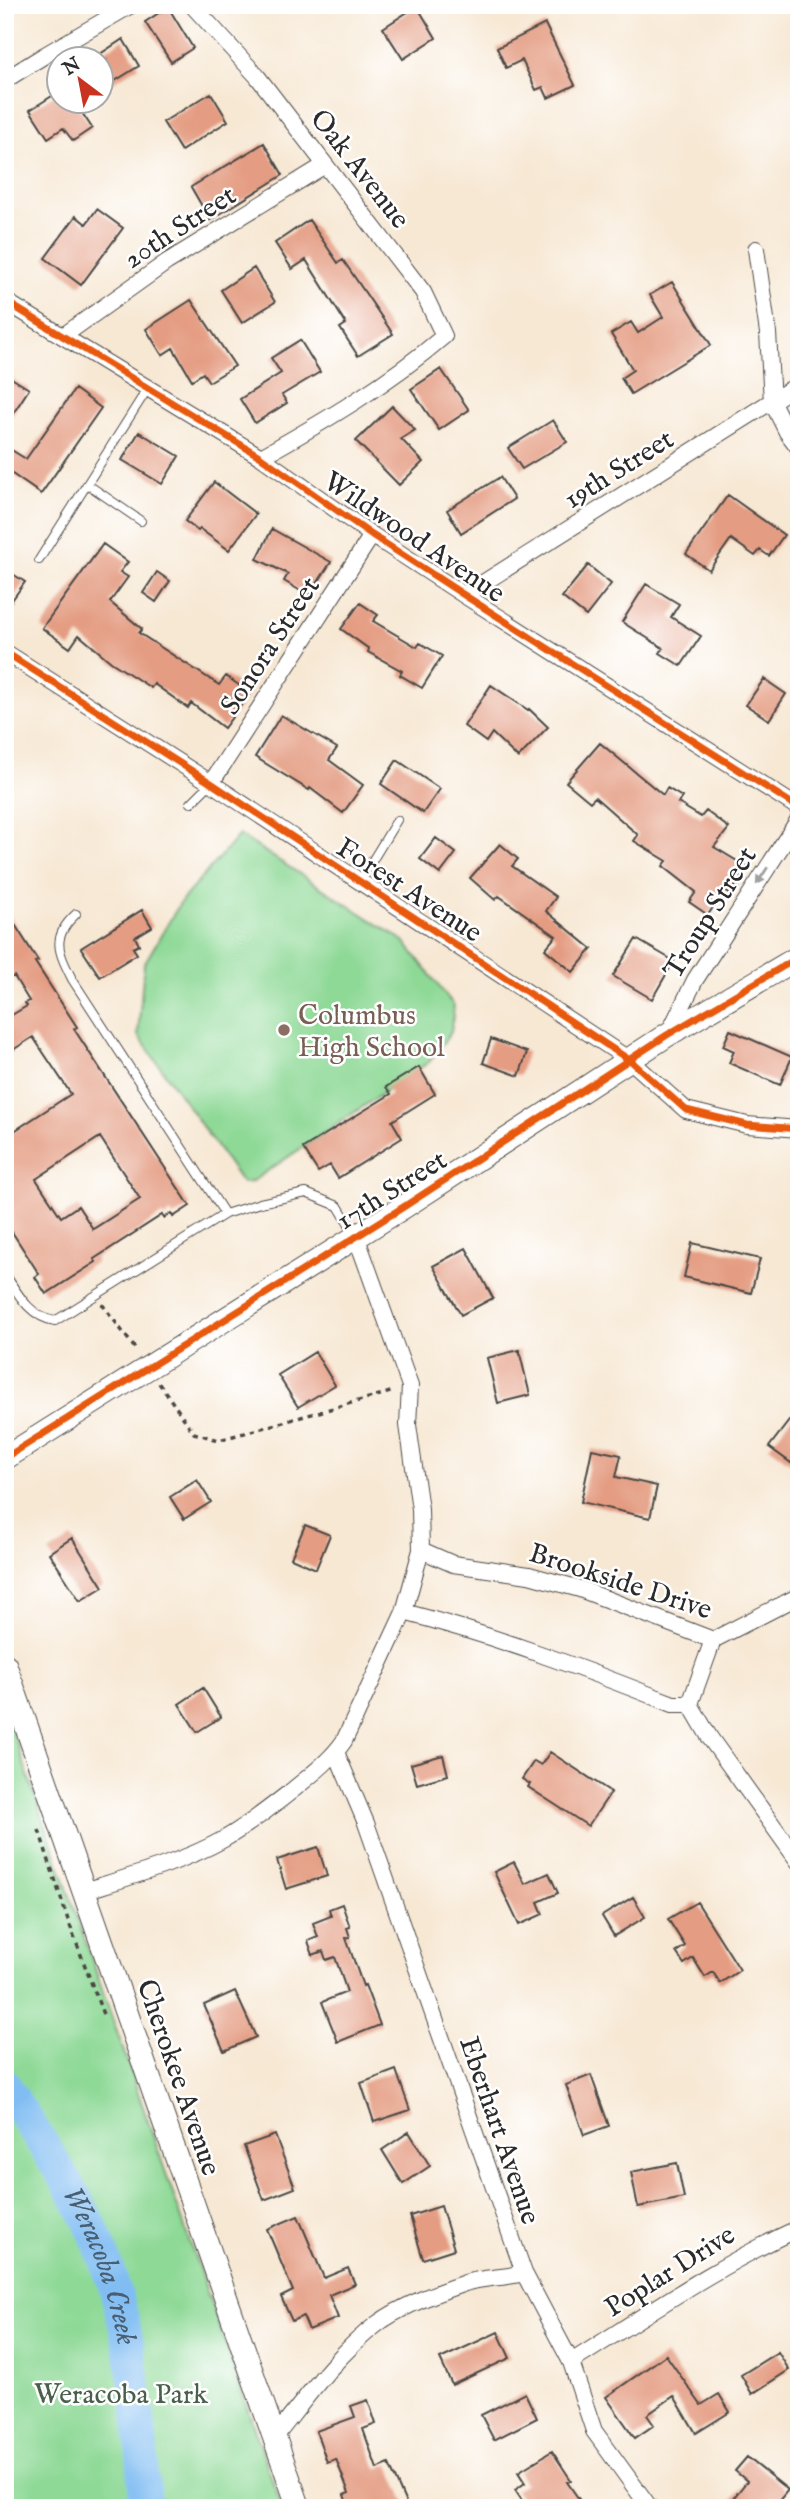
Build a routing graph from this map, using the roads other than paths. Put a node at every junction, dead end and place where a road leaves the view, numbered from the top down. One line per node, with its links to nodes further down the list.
1 (131, 5): 3 (street)
2 (192, 5): 4 (street, Oak Avenue)
3 (5, 80)
4 (325, 165): 7 (street, 20th Street); 12 (street, Oak Avenue)
5 (757, 249): 10 (street)
6 (5, 301): 7 (street, Wildwood Avenue)
7 (63, 336): 9 (street, Wildwood Avenue)
8 (799, 384): 10 (street, 19th Street)
9 (148, 388): 12 (street, Wildwood Avenue); 13 (lane)
10 (772, 402): 11 (street); 17 (street, 19th Street)
11 (799, 448)
12 (261, 457): 15 (street, Wildwood Avenue)
13 (87, 484): 14 (lane); 16 (lane)
14 (141, 521)
15 (372, 534): 17 (street, Wildwood Avenue); 19 (street, Sonora Street)
16 (39, 560)
17 (464, 595): 21 (street, Wildwood Avenue)
18 (7, 657): 19 (street, Forest Avenue)
19 (211, 783): 20 (lane); 24 (street, Forest Avenue)
20 (191, 803)
21 (799, 808)
22 (799, 818): 27 (street, Troup Street, one-way to 27)
23 (397, 820): 24 (lane)
24 (360, 881): 28 (street, Forest Avenue)
25 (76, 914): 30 (lane)
26 (799, 957): 27 (street, 17th Street)
27 (667, 1035): 28 (street, 17th Street)
28 (631, 1060): 29 (street, Forest Avenue); 31 (street, 17th Street)
29 (799, 1129)
30 (225, 1214): 31 (lane); 32 (lane)
31 (356, 1236): 33 (street, 17th Street); 34 (street)
32 (5, 1274)
33 (5, 1458)
34 (421, 1550): 36 (street); 37 (street, Brookside Drive)
35 (799, 1597): 37 (street, Brookside Drive)
36 (404, 1612): 39 (street); 40 (street)
37 (713, 1640): 39 (street)
38 (5, 1665): 42 (street, Cherokee Avenue)
39 (690, 1704): 41 (street)
40 (336, 1752): 42 (street); 44 (street, Eberhart Avenue)
41 (799, 1862)
42 (84, 1891): 46 (street, Cherokee Avenue)
43 (799, 2228): 45 (street, Poplar Drive)
44 (524, 2273): 45 (street, Eberhart Avenue); 46 (street)
45 (571, 2362): 48 (street, Eberhart Avenue)
46 (275, 2437): 47 (street, Cherokee Avenue)
47 (299, 2508)
48 (650, 2508)

